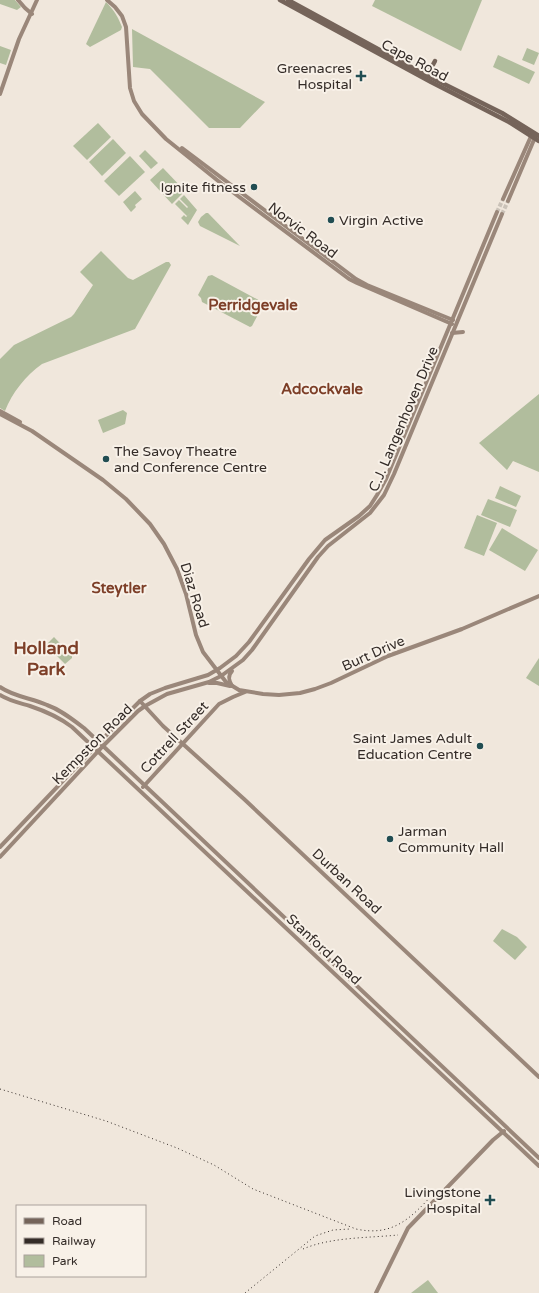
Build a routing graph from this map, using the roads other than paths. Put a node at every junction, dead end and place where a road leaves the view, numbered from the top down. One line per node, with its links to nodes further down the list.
1 (18, 0): 6 (main road)
2 (38, 0): 6 (main road)
3 (107, 0): 13 (main road, Norvic Road)
4 (280, 0): 10 (main road, Cape Road)
5 (288, 0): 8 (main road, Cape Road)
6 (32, 12): 9 (main road)
7 (435, 61): 8 (main road)
8 (422, 73): 10 (main road, Cape Road)
9 (0, 94)
10 (536, 136): 11 (main road)
11 (505, 200)
12 (500, 213): 13 (main road, C.J. Langenhoven Drive)
13 (454, 322): 15 (main road, C.J. Langenhoven Drive); 22 (main road, C.J. Langenhoven Drive)
14 (463, 332): 15 (main road)
15 (452, 333): 20 (main road, C.J. Langenhoven Drive)
16 (0, 411): 18 (main road, Diaz Road)
17 (0, 414): 18 (main road, Diaz Road)
18 (80, 463): 21 (main road, Diaz Road)
19 (539, 596): 28 (main road, Burt Drive)
20 (240, 662): 24 (main road, C.J. Langenhoven Drive); 27 (main road)
21 (211, 663): 22 (main road, Diaz Road); 23 (main road)
22 (216, 670): 23 (main road, Kempston Road); 24 (main road, Burt Drive)
23 (208, 675): 30 (main road, Kempston Road)
24 (221, 676): 25 (main road, Kempston Road); 27 (main road, Burt Drive)
25 (202, 684): 27 (main road); 31 (main road, Kempston Road)
26 (0, 687): 32 (main road)
27 (232, 687): 28 (main road, Burt Drive)
28 (247, 692): 35 (main road, Cottrell Street)
29 (0, 695): 37 (main road, Stanford Road)
30 (140, 701): 31 (main road, Durban Road); 33 (main road, Kempston Road)
31 (145, 706): 35 (main road, Durban Road); 36 (main road, Kempston Road)
32 (84, 728): 33 (main road); 34 (main road, Stanford Road)
33 (104, 737): 34 (main road, Kempston Road)
34 (99, 742): 36 (main road, Stanford Road); 37 (main road, Kempston Road)
35 (183, 743): 39 (main road, Cottrell Street); 43 (main road, Durban Road)
36 (104, 746): 38 (main road, Kempston Road); 39 (main road, Stanford Road)
37 (94, 747): 38 (main road, Stanford Road); 41 (main road, Kempston Road)
38 (99, 752): 40 (main road, Stanford Road); 42 (main road, Kempston Road)
39 (144, 785): 40 (main road, Cottrell Street); 44 (main road, Stanford Road)
40 (140, 790): 45 (main road, Stanford Road)
41 (0, 847)
42 (0, 857)
43 (539, 1076)
44 (508, 1129): 45 (main road); 46 (main road, Stanford Road)
45 (503, 1132): 47 (main road, Stanford Road); 48 (main road)
46 (539, 1158)
47 (539, 1166)
48 (376, 1293)

